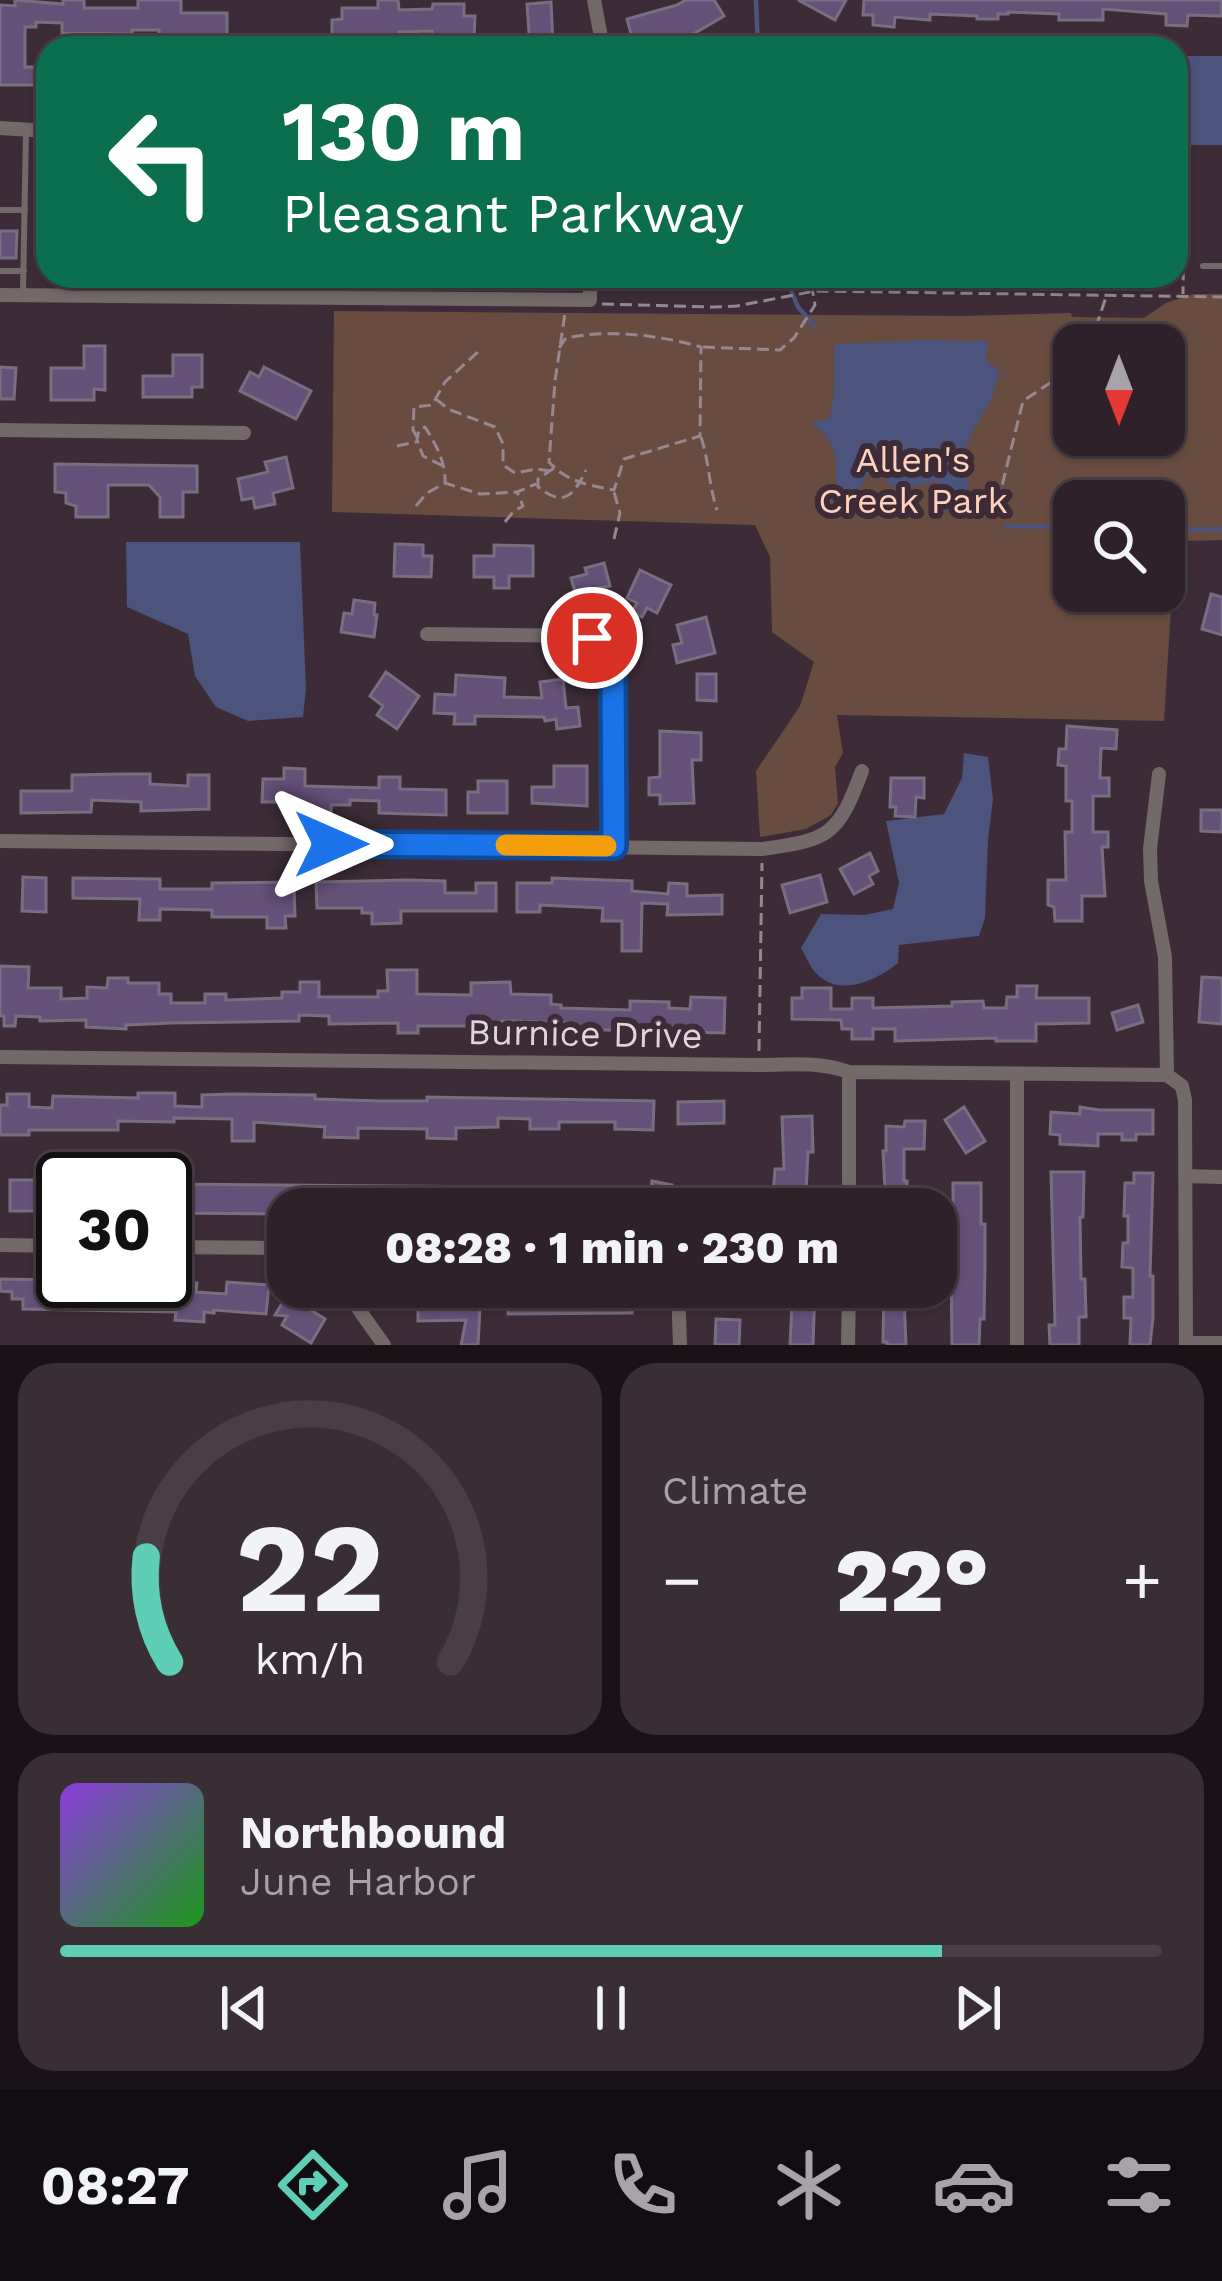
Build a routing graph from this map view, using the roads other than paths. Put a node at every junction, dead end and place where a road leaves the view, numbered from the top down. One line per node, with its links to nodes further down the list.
1 (594, 0): 2 (street)
2 (601, 36)
3 (0, 128): 4 (street)
4 (26, 130): 5 (street); 7 (lane)
5 (36, 130)
6 (0, 210): 7 (lane)
7 (25, 210): 11 (lane)
8 (1203, 266): 9 (lane)
9 (1222, 266)
10 (0, 271): 11 (lane)
11 (24, 271): 14 (lane)
12 (590, 288): 14 (street)
13 (0, 295): 14 (street)
14 (23, 295)
15 (0, 430): 16 (street)
16 (244, 433)
17 (427, 634): 21 (street)
18 (862, 771): 21 (street)
19 (1159, 774): 25 (street)
20 (0, 841): 21 (street)
21 (614, 846)
22 (0, 1057): 23 (street, Burnice Drive)
23 (849, 1072): 24 (street, Burnice Drive); 28 (street)
24 (1017, 1075): 25 (street, Burnice Drive); 41 (street)
25 (1168, 1075): 26 (street)
26 (1185, 1176): 27 (street); 37 (street)
27 (1222, 1177)
28 (849, 1188)
29 (0, 1245): 30 (street)
30 (36, 1246)
31 (192, 1247): 32 (street)
32 (267, 1248)
33 (358, 1308): 38 (street)
34 (679, 1308): 39 (street)
35 (849, 1308): 40 (street)
36 (1222, 1343): 37 (street)
37 (1186, 1344)
38 (384, 1345)
39 (680, 1345)
40 (848, 1345)
41 (1017, 1345)

